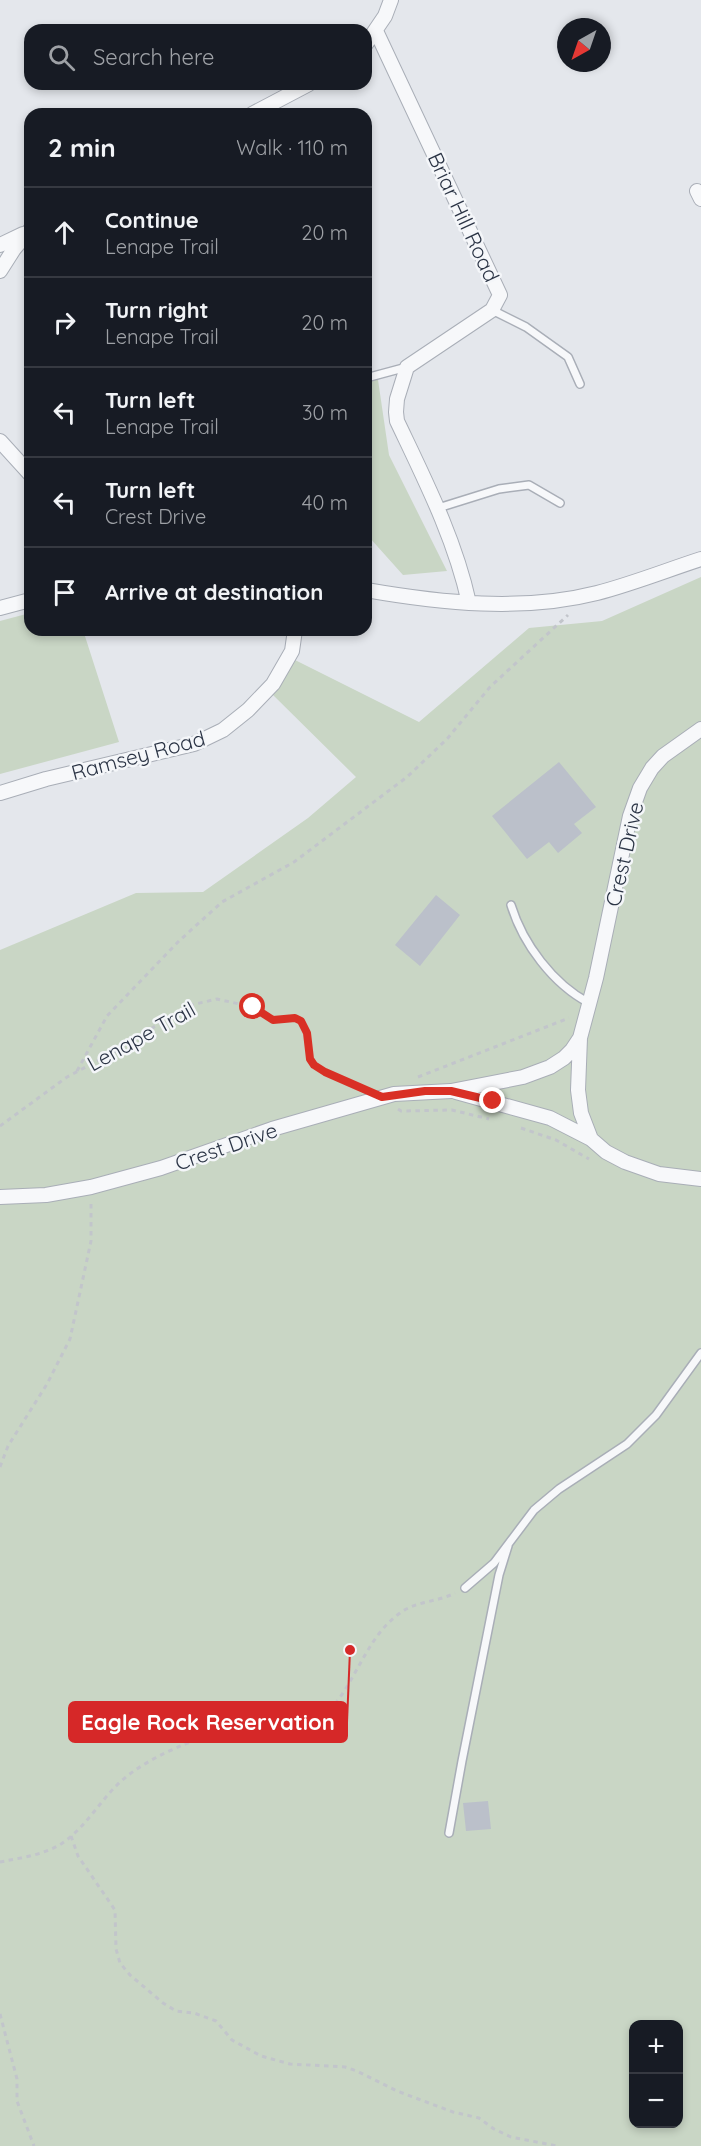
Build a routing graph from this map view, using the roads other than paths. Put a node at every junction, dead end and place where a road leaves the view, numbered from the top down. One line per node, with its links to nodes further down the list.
1 (391, 0): 2 (street)
2 (376, 31): 3 (street); 10 (street, Briar Hill Road)
3 (372, 36)
4 (298, 90): 5 (street)
5 (263, 108)
6 (24, 233): 8 (street)
7 (24, 237): 9 (street)
8 (0, 245)
9 (0, 271)
10 (492, 310): 11 (street, Briar Hill Road); 13 (lane)
11 (407, 367): 12 (lane); 17 (street)
12 (372, 376)
13 (580, 384)
14 (0, 441): 15 (street)
15 (24, 467)
16 (560, 503): 17 (lane)
17 (438, 508): 21 (street)
18 (701, 559): 21 (street)
19 (372, 591): 21 (street)
20 (24, 602): 22 (street)
21 (469, 603)
22 (0, 608)
23 (294, 636): 25 (street, Ramsey Road)
24 (701, 729): 27 (street, Crest Drive)
25 (0, 793)
26 (511, 905): 27 (lane)
27 (589, 1004): 28 (street, Crest Drive)
28 (580, 1038): 29 (street, Crest Drive); 30 (street, Crest Drive)
29 (451, 1091): 30 (street, Crest Drive); 32 (street, Crest Drive)
30 (591, 1139): 31 (street, Crest Drive)
31 (701, 1179)
32 (0, 1197)
33 (701, 1353): 34 (lane)
34 (510, 1541): 35 (lane); 36 (lane)
35 (465, 1587)
36 (449, 1833)

